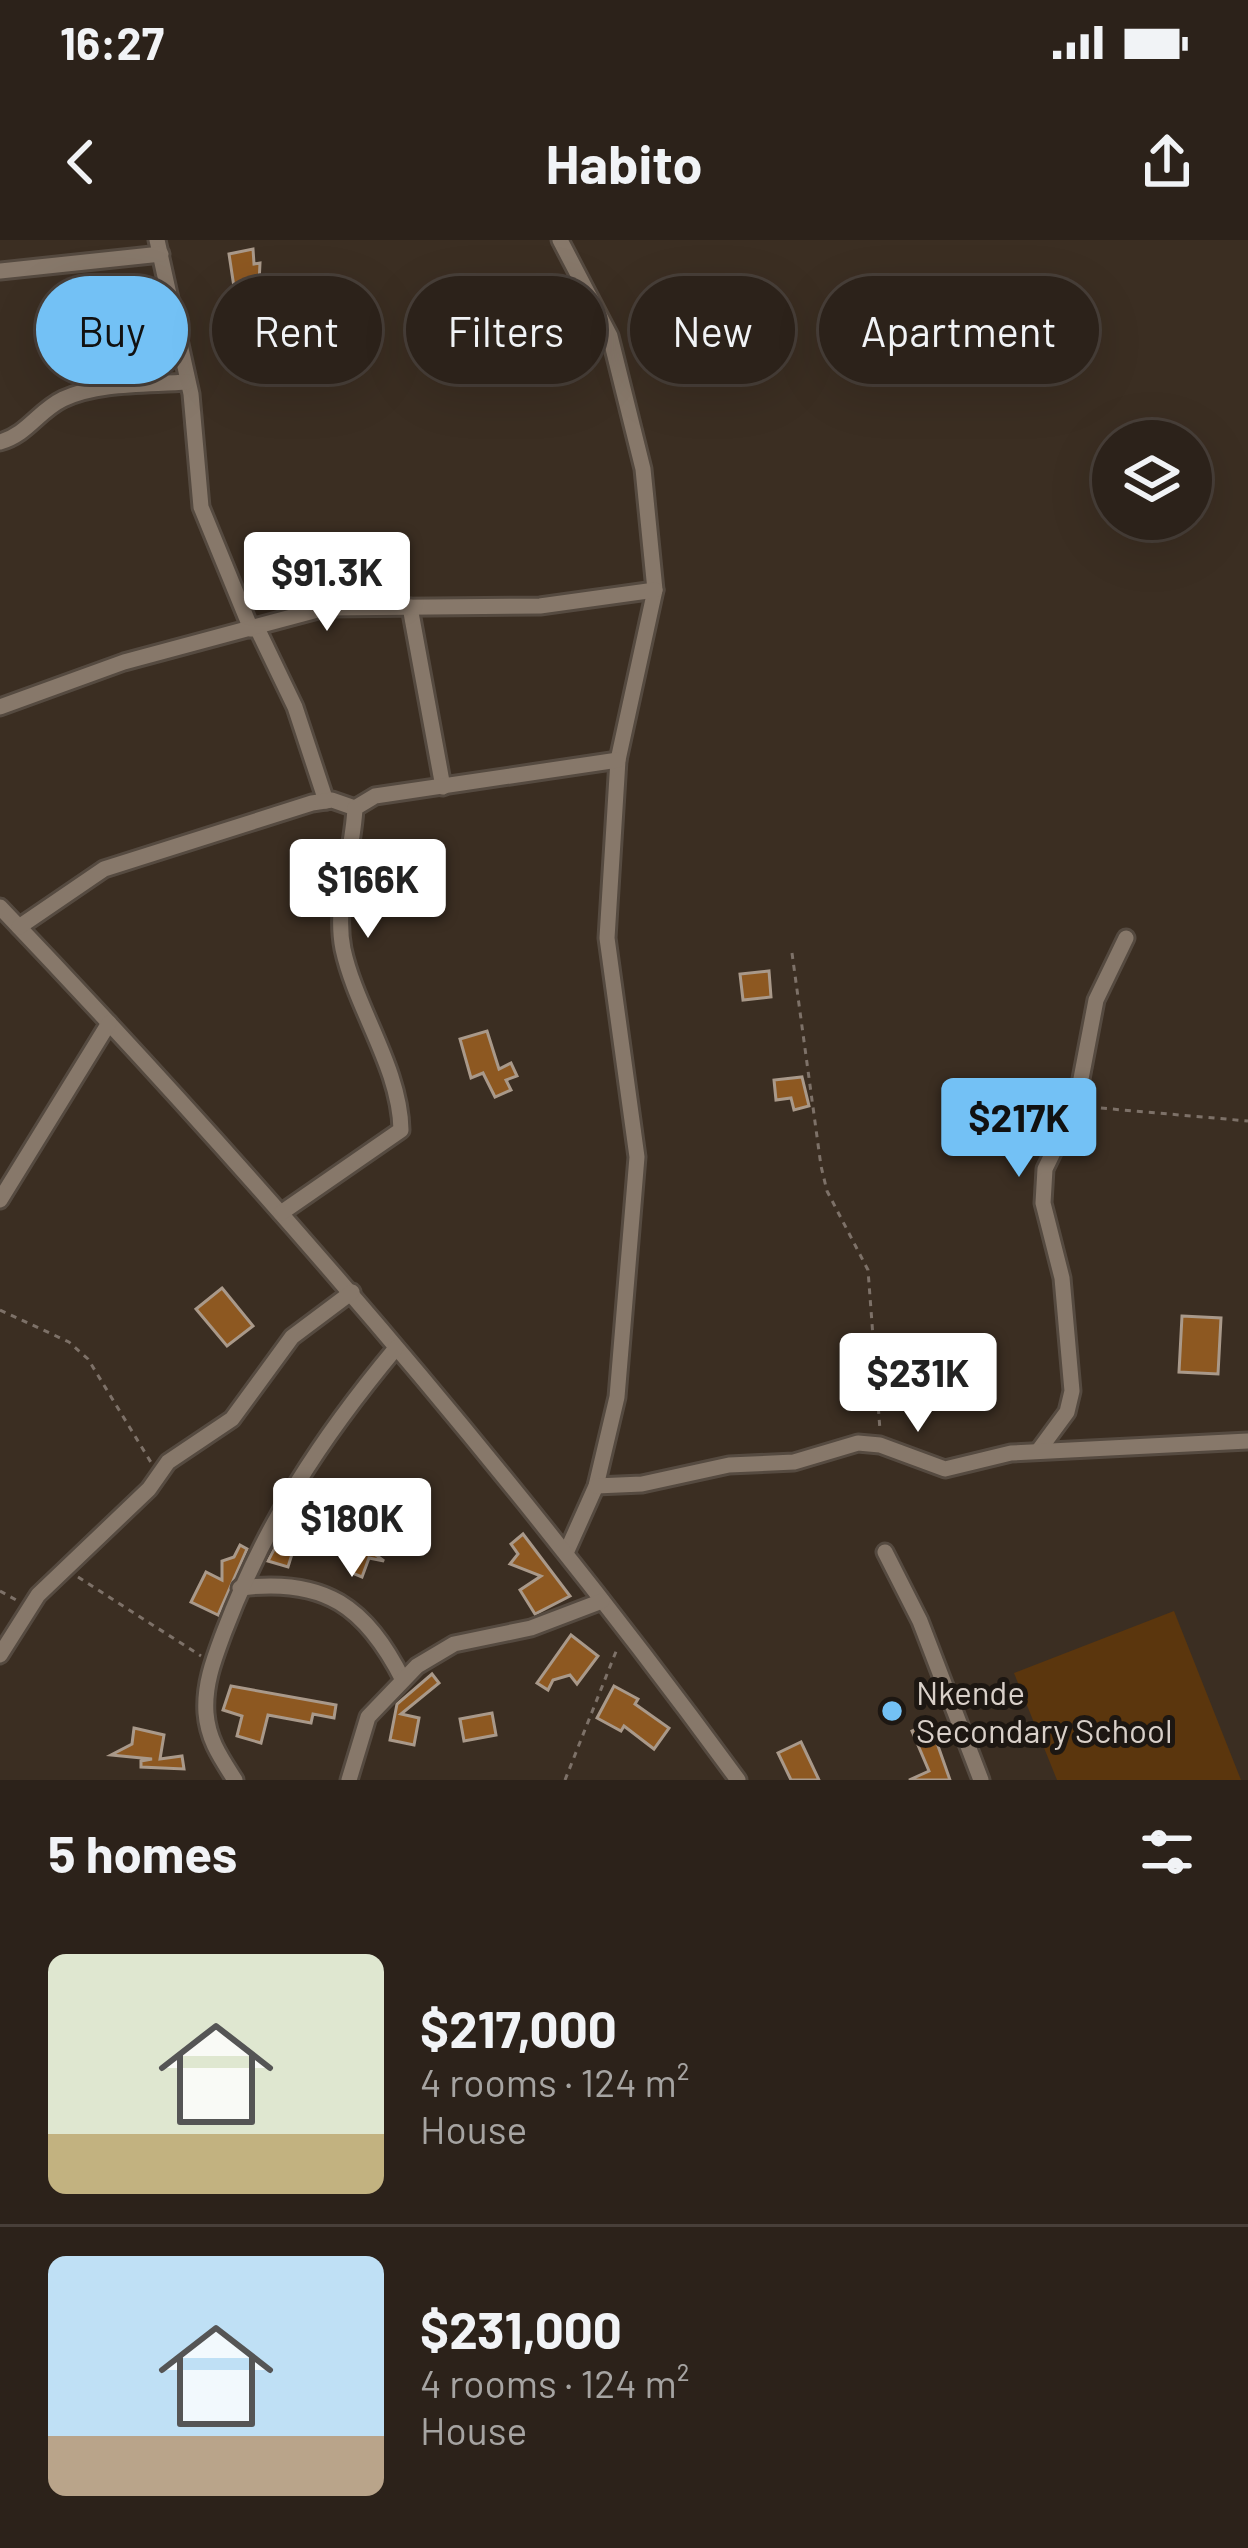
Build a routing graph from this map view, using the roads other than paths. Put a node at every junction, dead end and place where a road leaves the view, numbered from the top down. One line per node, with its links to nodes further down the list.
1 (560, 240): 7 (street)
2 (159, 247): 3 (street)
3 (0, 271)
4 (172, 384): 6 (street)
5 (187, 384): 9 (street)
6 (0, 442)
7 (656, 590): 8 (street); 11 (street)
8 (410, 608): 9 (street); 12 (street)
9 (254, 628): 10 (street); 13 (street)
10 (0, 706)
11 (618, 760): 12 (street); 25 (street)
12 (443, 787): 14 (street)
13 (326, 801): 14 (street); 16 (street)
14 (355, 808): 20 (street)
15 (0, 907): 16 (street)
16 (19, 927): 18 (street)
17 (1126, 938): 24 (street)
18 (109, 1023): 19 (street); 20 (street)
19 (0, 1200)
20 (281, 1213): 21 (street)
21 (352, 1292): 22 (street); 30 (street)
22 (396, 1348): 27 (street); 28 (street)
23 (1245, 1446): 24 (street)
24 (1039, 1450): 25 (street)
25 (596, 1486): 27 (street)
26 (885, 1552): 35 (street)
27 (566, 1553): 29 (street)
28 (240, 1588): 31 (street); 32 (street)
29 (602, 1601): 31 (street); 34 (street)
30 (0, 1655)
31 (403, 1679): 33 (street)
32 (235, 1780)
33 (349, 1780)
34 (738, 1780)
35 (981, 1780)

